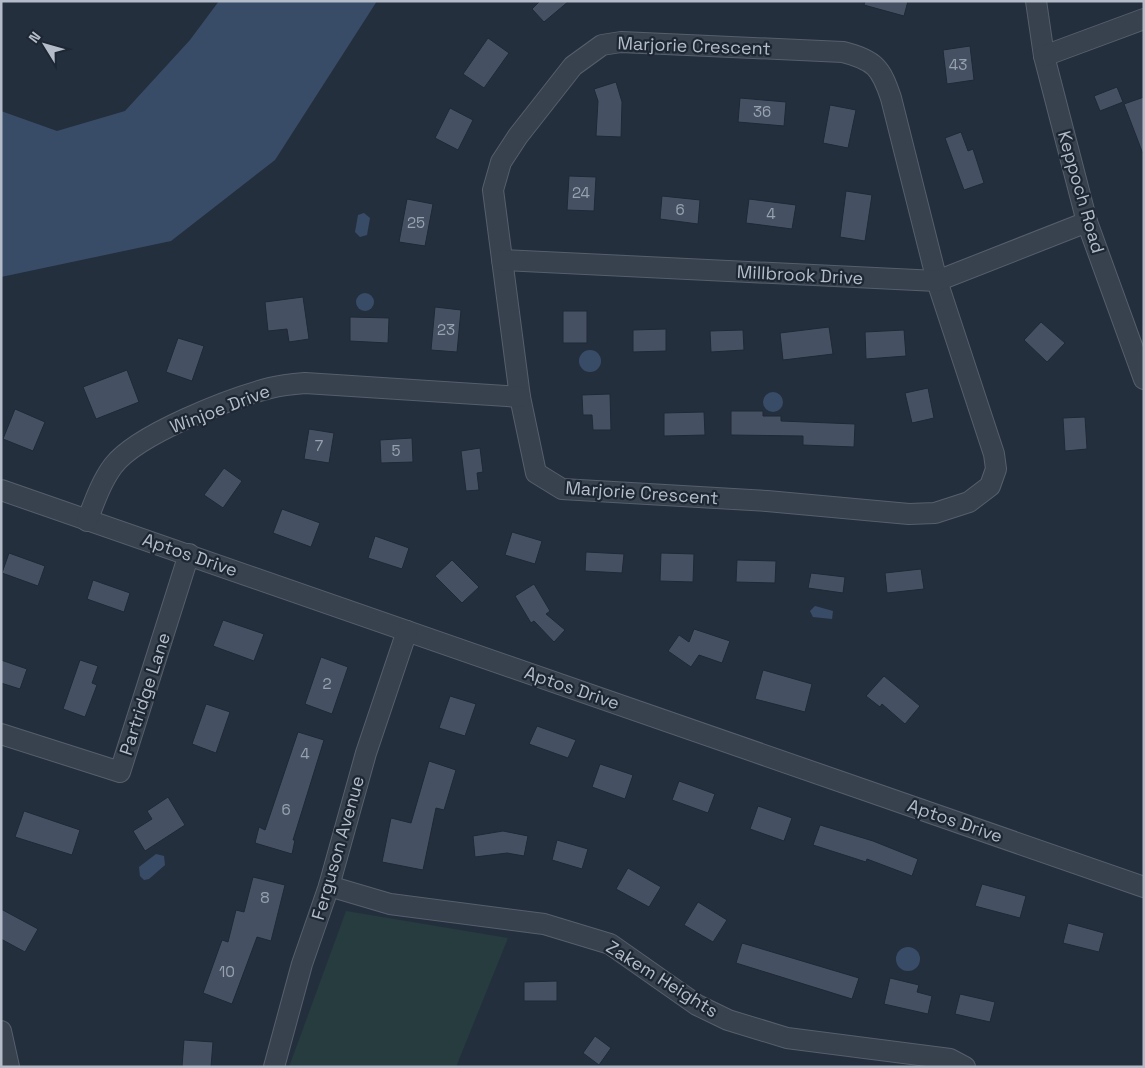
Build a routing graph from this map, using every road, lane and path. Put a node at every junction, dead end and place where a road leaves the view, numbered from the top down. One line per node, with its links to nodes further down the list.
1 (1036, 1): 3 (street, Keppoch Road)
2 (1144, 19): 3 (street)
3 (1044, 56): 4 (street, Keppoch Road)
4 (1087, 222): 6 (street, Millbrook Drive); 7 (street, Keppoch Road)
5 (502, 260): 6 (street, Millbrook Drive); 6 (street, Marjorie Crescent); 8 (street, Marjorie Crescent)
6 (937, 281): 8 (street, Marjorie Crescent)
7 (1144, 379)
8 (520, 397): 10 (street, Winjoe Drive)
9 (1, 490): 10 (street, Aptos Drive)
10 (86, 521): 11 (street, Aptos Drive)
11 (189, 554): 12 (street, Aptos Drive); 13 (street, Partridge Lane)
12 (407, 631): 14 (street, Ferguson Avenue); 15 (street, Aptos Drive)
13 (1, 734)
14 (329, 886): 18 (street, Ferguson Avenue); 19 (street, Zakem Heights)
15 (1144, 887)
16 (1, 1031): 17 (street)
17 (9, 1067)
18 (274, 1067)
19 (965, 1067)

